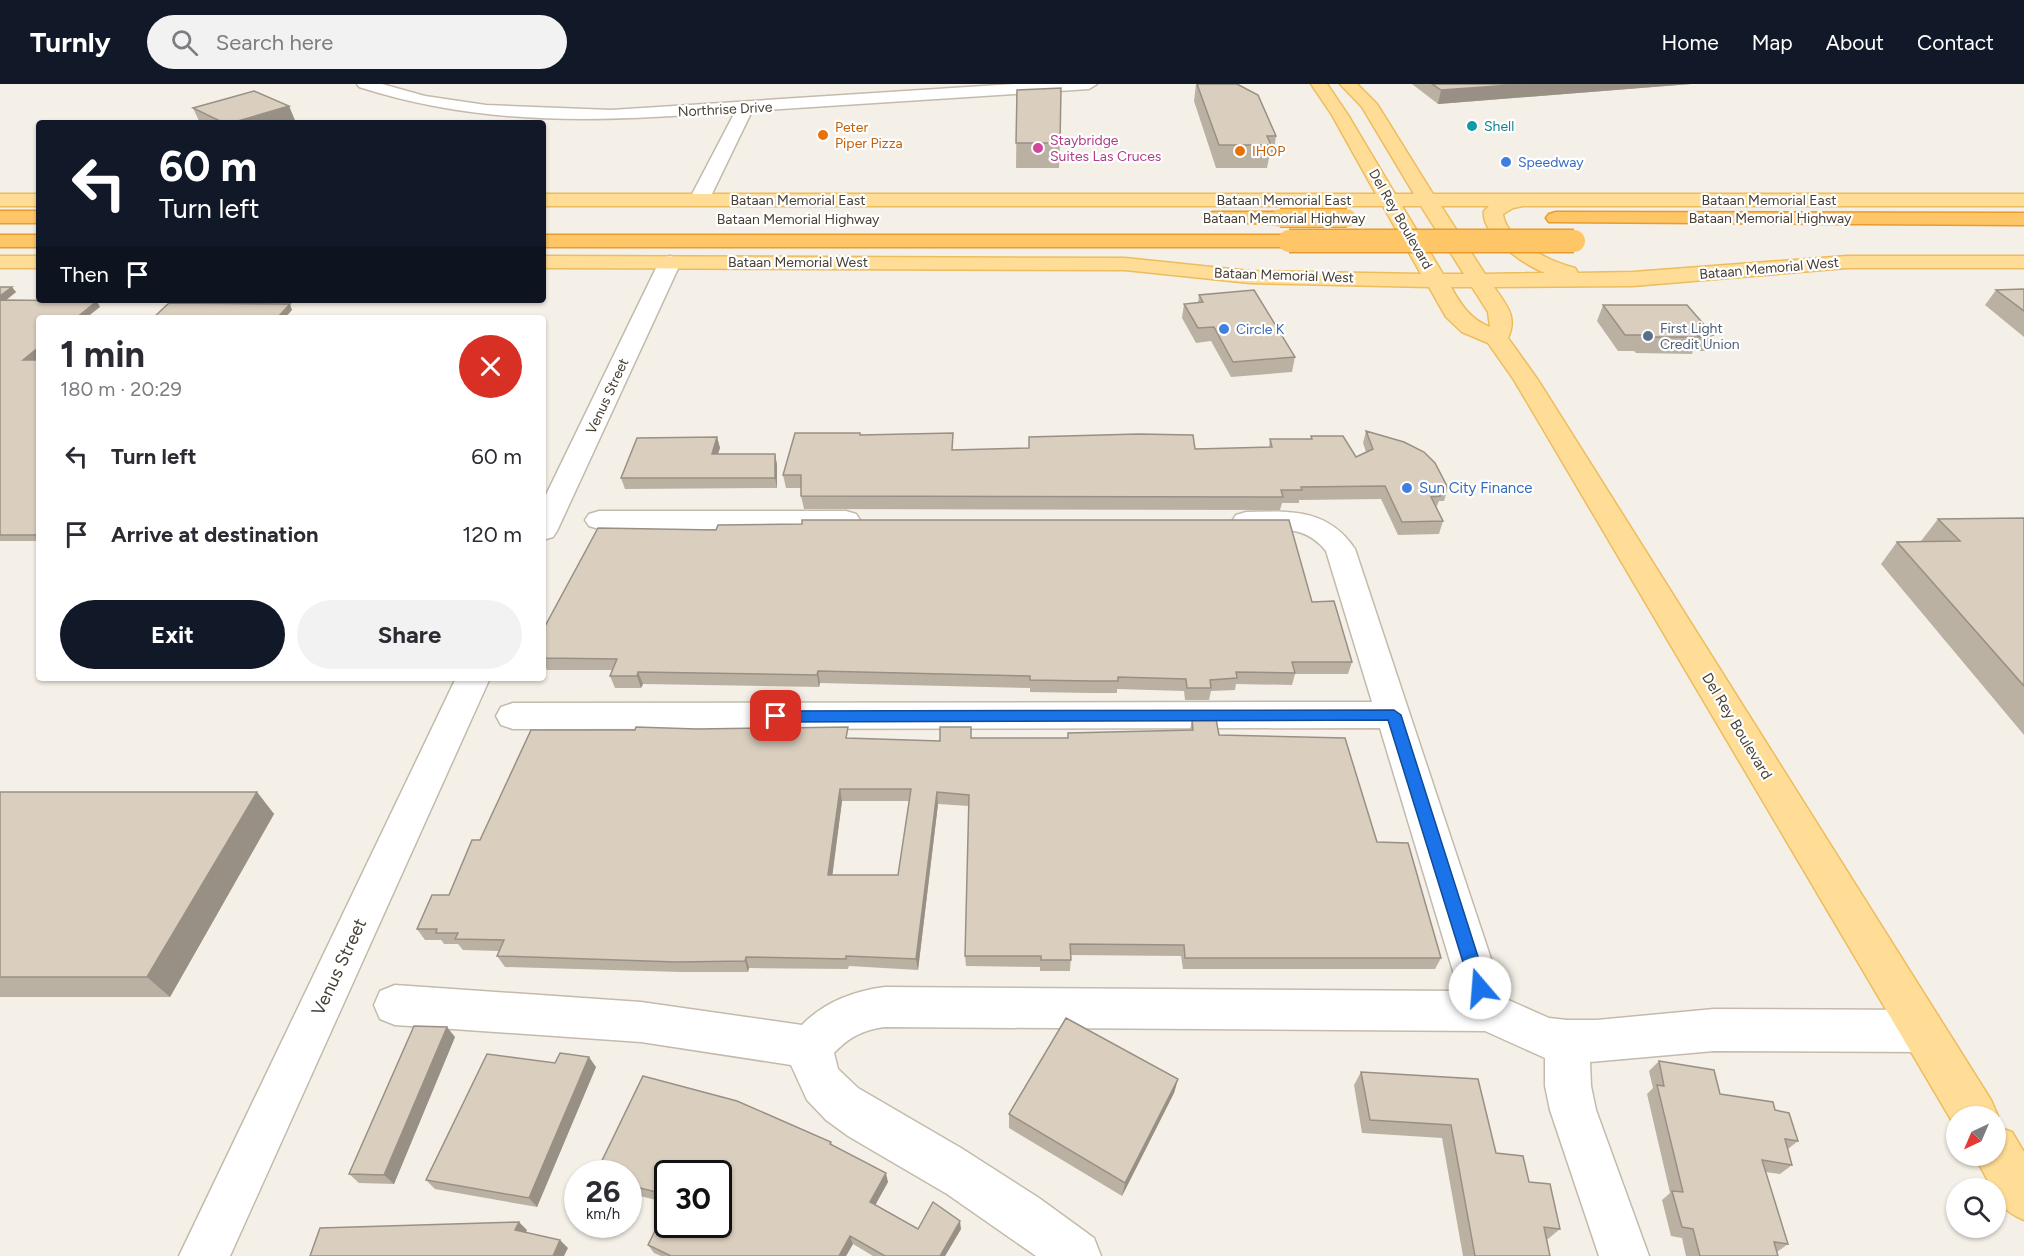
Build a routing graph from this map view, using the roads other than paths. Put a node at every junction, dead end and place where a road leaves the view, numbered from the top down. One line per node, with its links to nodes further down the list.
1 (365, 84): 6 (street, Northrise Drive)
2 (1089, 84): 6 (street, Northrise Drive)
3 (1319, 84): 8 (main road, Del Rey Boulevard)
4 (1348, 84): 7 (main road, Del Rey Boulevard)
5 (1366, 84): 7 (main road)
6 (745, 108): 12 (street)
7 (1373, 110): 8 (main road); 14 (main road, Del Rey Boulevard)
8 (1340, 115): 13 (main road, Del Rey Boulevard)
9 (0, 200): 10 (main road)
10 (36, 200)
11 (546, 200): 12 (main road, Bataan Memorial East)
12 (699, 200): 16 (main road, Bataan Memorial East)
13 (1390, 200): 14 (main road, Bataan Memorial East); 16 (main road, Bataan Memorial East); 36 (main road, Del Rey Boulevard)
14 (1427, 200): 17 (main road, Bataan Memorial East); 35 (main road, Del Rey Boulevard)
15 (2024, 200): 17 (main road, Bataan Memorial East)
16 (1302, 201): 33 (main road)
17 (1519, 201): 34 (main road)
18 (2024, 214): 22 (highway)
19 (0, 217): 20 (highway)
20 (36, 217)
21 (546, 219): 22 (highway, Bataan Memorial Highway, bridge)
22 (2003, 219): 23 (highway, Bataan Memorial Highway)
23 (2024, 219)
24 (0, 241): 25 (highway)
25 (36, 241)
26 (546, 241): 27 (highway, Bataan Memorial Highway, bridge)
27 (1598, 241)
28 (0, 262): 29 (main road)
29 (36, 262)
30 (546, 262): 31 (main road, Bataan Memorial West)
31 (670, 262): 33 (main road, Bataan Memorial West); 41 (street, Venus Street)
32 (2024, 262): 34 (main road, Bataan Memorial West)
33 (1324, 277): 36 (main road, Bataan Memorial West)
34 (1594, 279): 35 (main road, Bataan Memorial West)
35 (1480, 280): 36 (main road, Bataan Memorial West); 37 (main road, Del Rey Boulevard)
36 (1436, 281): 37 (main road, Del Rey Boulevard)
37 (1496, 338): 47 (main road, Del Rey Boulevard)
38 (599, 520): 39 (street)
39 (870, 520)
40 (1223, 521): 43 (street)
41 (546, 525)
42 (472, 681): 53 (street, Venus Street)
43 (1394, 715): 44 (street); 46 (street)
44 (513, 716)
45 (395, 1005): 49 (street)
46 (1487, 1011): 48 (street); 49 (street)
47 (1923, 1031): 48 (street); 50 (main road, Del Rey Boulevard)
48 (1567, 1041): 55 (street)
49 (811, 1047): 54 (street)
50 (1969, 1106)
51 (2005, 1166): 52 (main road)
52 (2024, 1197)
53 (204, 1256)
54 (1076, 1256)
55 (1624, 1256)

